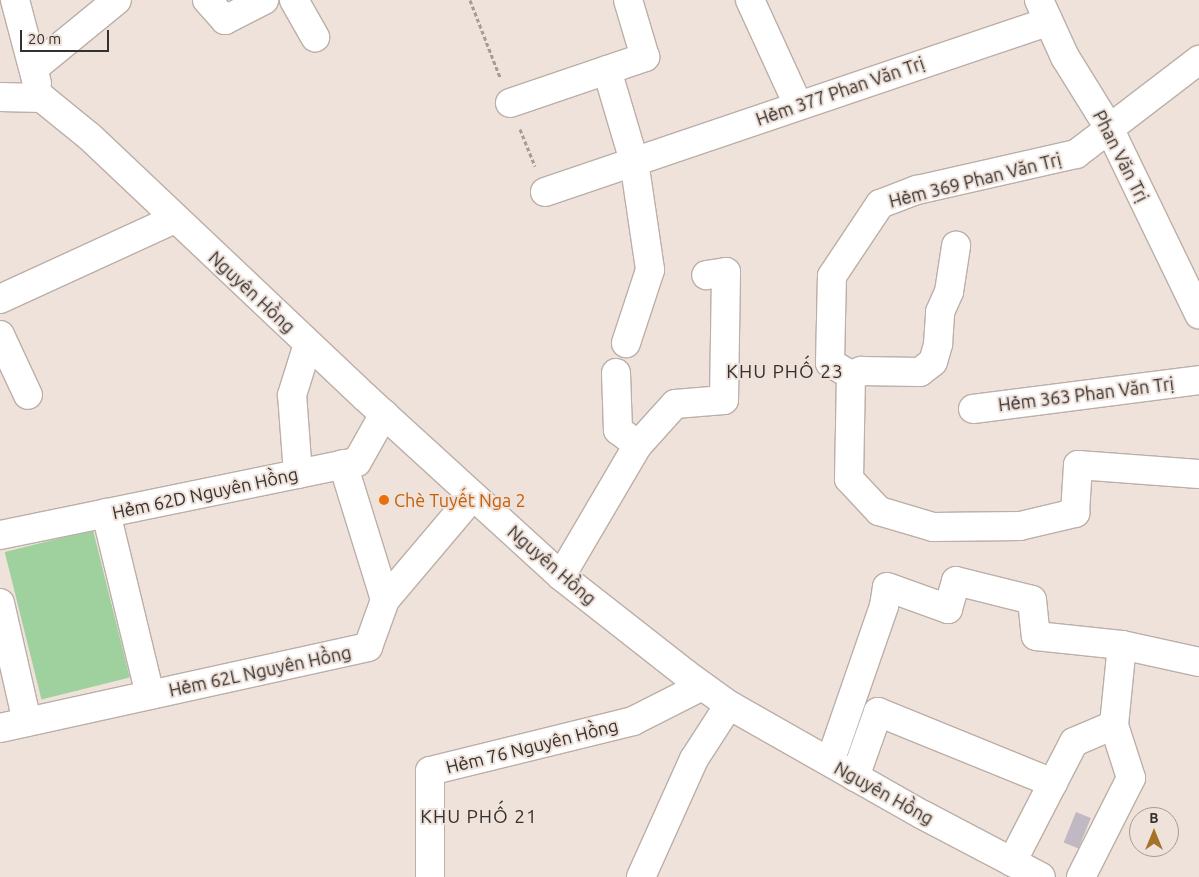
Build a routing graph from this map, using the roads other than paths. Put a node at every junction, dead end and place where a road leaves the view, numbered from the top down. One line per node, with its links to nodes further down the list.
1 (15, 0): 11 (street)
2 (117, 0): 11 (street)
3 (207, 0): 4 (street)
4 (264, 0)
5 (294, 0): 9 (street)
6 (628, 0): 12 (street)
7 (750, 0): 16 (street)
8 (1043, 11): 16 (street, Hẻm 377 Phan Văn Trị); 17 (street, Phan Văn Trị)
9 (315, 36)
10 (1199, 60): 17 (street)
11 (34, 68): 14 (street)
12 (607, 70): 15 (street); 18 (street)
13 (0, 97): 14 (street)
14 (42, 98): 20 (street, Nguyên Hồng)
15 (510, 103)
16 (798, 105): 18 (street, Hẻm 377 Phan Văn Trị)
17 (1110, 128): 24 (street, Phan Văn Trị); 29 (street, Hẻm 369 Phan Văn Trị)
18 (634, 161): 19 (street, Hẻm 377 Phan Văn Trị); 26 (street)
19 (545, 192)
20 (175, 219): 23 (street); 27 (street, Nguyên Hồng)
21 (956, 246): 29 (street)
22 (706, 275): 34 (street)
23 (0, 298)
24 (1199, 314)
25 (0, 335): 31 (street)
26 (626, 342)
27 (308, 344): 33 (street, Nguyên Hồng); 36 (street)
28 (616, 373): 34 (street)
29 (851, 375): 37 (street)
30 (1199, 380): 32 (street, Hẻm 363 Phan Văn Trị)
31 (28, 395)
32 (974, 409)
33 (384, 414): 35 (street, Hẻm 62D Nguyên Hồng); 38 (street, Nguyên Hồng)
34 (638, 445): 41 (street)
35 (343, 464): 36 (street, Hẻm 62D Nguyên Hồng); 42 (street)
36 (298, 474): 39 (street, Hẻm 62D Nguyên Hồng)
37 (1199, 474)
38 (473, 496): 41 (street, Nguyên Hồng); 42 (street, Hẻm 62L Nguyên Hồng)
39 (106, 514): 40 (street, Hẻm 62D Nguyên Hồng); 47 (street)
40 (0, 536)
41 (561, 576): 46 (street, Nguyên Hồng)
42 (385, 600): 47 (street, Hẻm 62L Nguyên Hồng)
43 (0, 603): 49 (street)
44 (1122, 645): 45 (street); 50 (street); 52 (street)
45 (1199, 662)
46 (702, 686): 48 (street, Nguyên Hồng); 56 (street, Hẻm 76 Nguyên Hồng)
47 (150, 695): 49 (street, Hẻm 62L Nguyên Hồng)
48 (729, 706): 52 (street, Nguyên Hồng); 57 (street)
49 (27, 722): 51 (street, Hẻm 62L Nguyên Hồng)
50 (1114, 725): 54 (street); 59 (street)
51 (0, 728)
52 (830, 762): 53 (street, Nguyên Hồng)
53 (855, 777): 54 (street); 55 (street, Nguyên Hồng)
54 (1053, 783): 55 (street)
55 (1012, 862): 58 (street, Nguyên Hồng)
56 (430, 877)
57 (641, 877)
58 (1041, 877)
59 (1081, 877)

